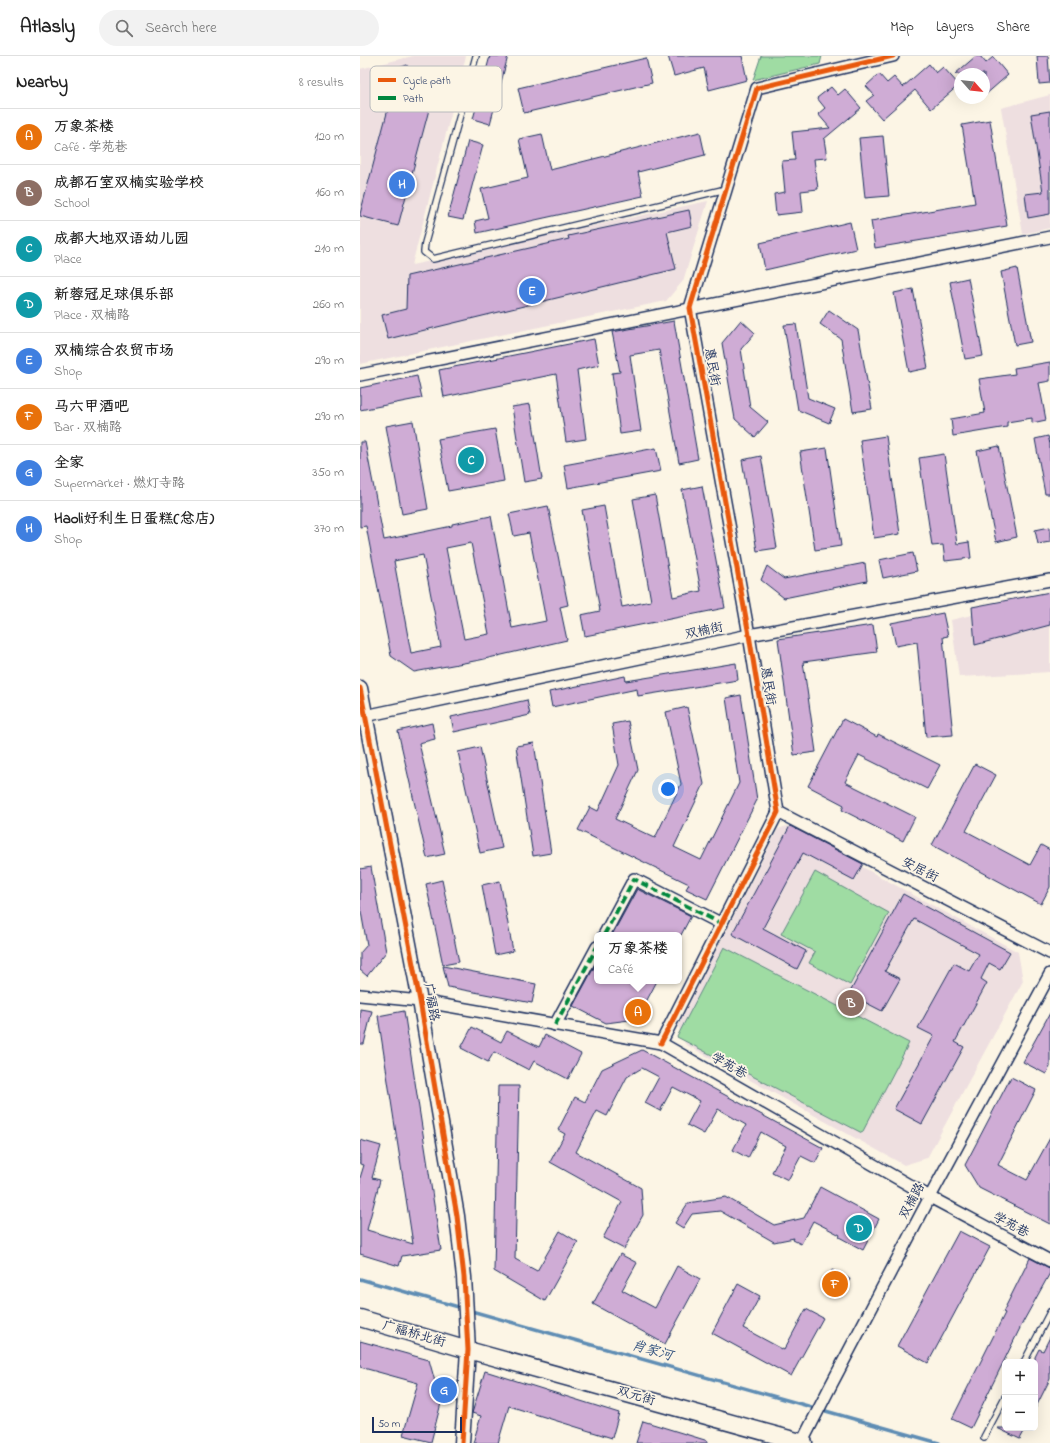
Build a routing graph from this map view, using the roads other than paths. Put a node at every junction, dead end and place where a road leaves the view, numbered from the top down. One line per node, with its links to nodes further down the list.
1 (476, 56): 3 (lane)
2 (893, 56): 5 (street)
3 (473, 66)
4 (461, 112): 5 (lane)
5 (726, 189): 7 (street)
6 (1050, 237): 7 (street)
7 (690, 308): 8 (street); 10 (street, 惠民街)
8 (360, 376)
9 (1050, 580): 10 (street, 双楠街)
10 (749, 635): 12 (street, 双楠街); 13 (street, 惠民街)
11 (360, 688): 12 (street, 广福路)
12 (362, 717): 20 (street, 广福路)
13 (778, 812): 14 (street); 17 (street, 安居街)
14 (722, 924): 15 (street); 22 (street)
15 (606, 932)
16 (594, 953): 21 (street)
17 (1050, 953)
18 (1050, 974): 23 (street, 双楠路)
19 (360, 995): 20 (street, 学苑巷)
20 (420, 1002): 21 (street, 学苑巷); 27 (street, 广福路)
21 (555, 1025): 22 (street, 学苑巷)
22 (661, 1044): 23 (street, 学苑巷)
23 (930, 1197): 24 (street, 学苑巷); 32 (street, 双楠路)
24 (1050, 1261)
25 (1050, 1312): 28 (lane)
26 (360, 1318): 27 (main road, 广福桥北街)
27 (468, 1350): 31 (street, 广福路); 32 (main road, 双元街)
28 (1026, 1359)
29 (1002, 1403): 30 (lane)
30 (984, 1437)
31 (462, 1443)
32 (803, 1443)

